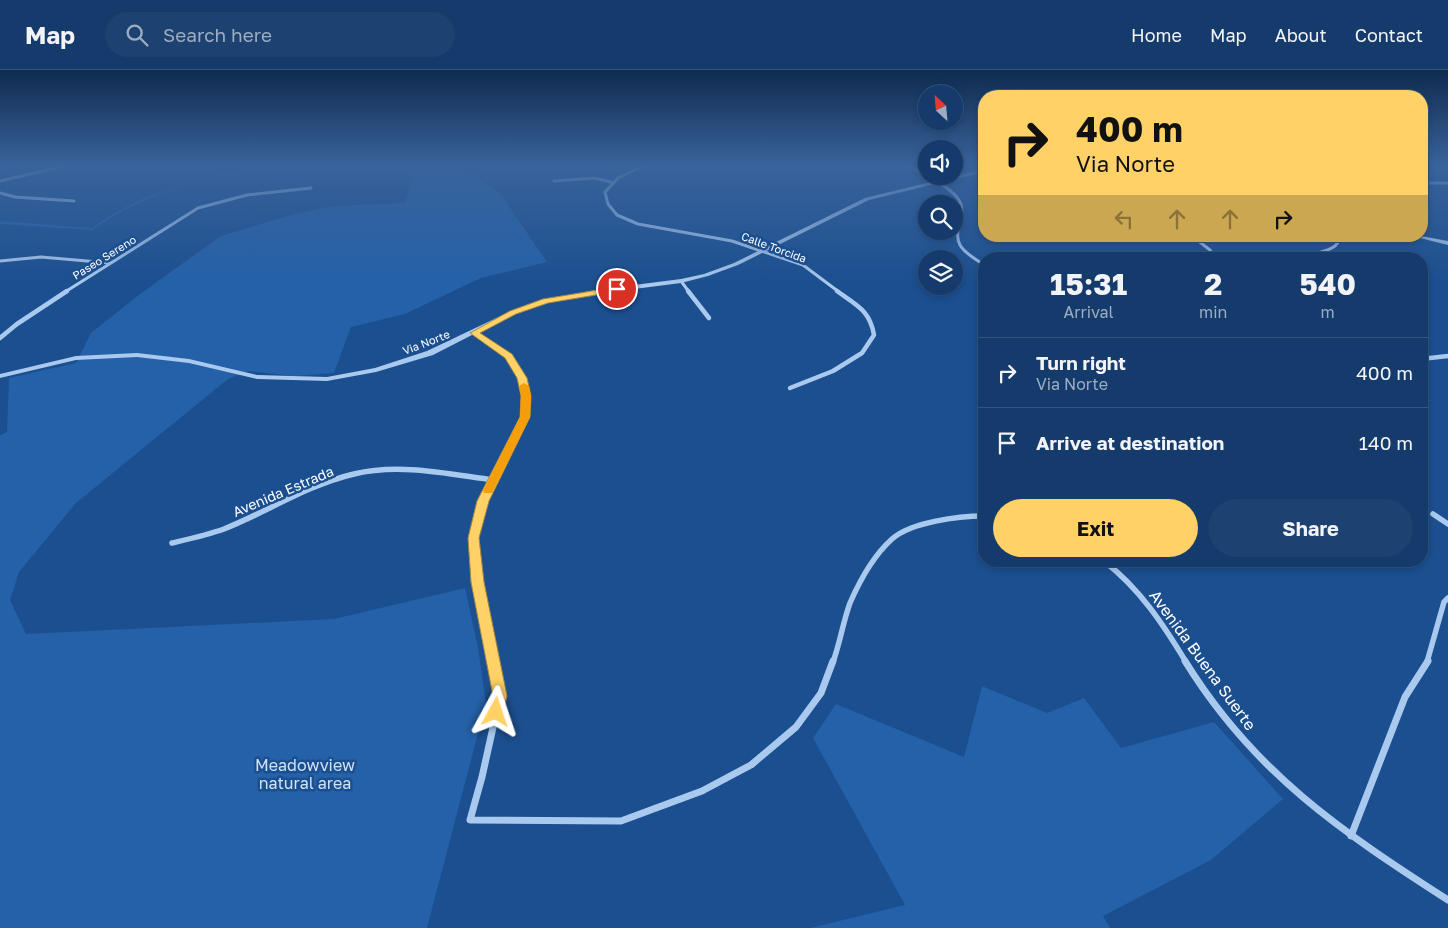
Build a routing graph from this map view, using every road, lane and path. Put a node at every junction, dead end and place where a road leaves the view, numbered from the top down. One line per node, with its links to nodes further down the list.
1 (213, 204): 14 (street, Paseo Sereno)
2 (608, 204): 9 (street, Calle Torcida)
3 (857, 204): 9 (street, Via Norte)
4 (961, 204): 12 (street)
5 (1428, 239): 8 (street)
6 (1200, 242): 10 (street)
7 (1338, 242): 11 (street)
8 (1448, 243)
9 (760, 251): 15 (street, Via Norte); 22 (street, Calle Torcida)
10 (1211, 252)
11 (1316, 252)
12 (978, 260)
13 (0, 261): 14 (street)
14 (111, 263): 18 (street, Paseo Sereno)
15 (681, 281): 16 (street); 17 (street, Via Norte)
16 (709, 318)
17 (474, 333): 21 (street, Via Norte); 23 (street)
18 (0, 338)
19 (1448, 356): 20 (street)
20 (1428, 358)
21 (0, 376)
22 (790, 388)
23 (494, 480): 25 (street); 27 (street, Avenida Estrada)
24 (1433, 514): 26 (street)
25 (978, 516)
26 (1448, 524)
27 (172, 543)
28 (1111, 567): 30 (street, Avenida Buena Suerte)
29 (1448, 598): 30 (street)
30 (1351, 836): 31 (street, Avenida Buena Suerte)
31 (1448, 900)

